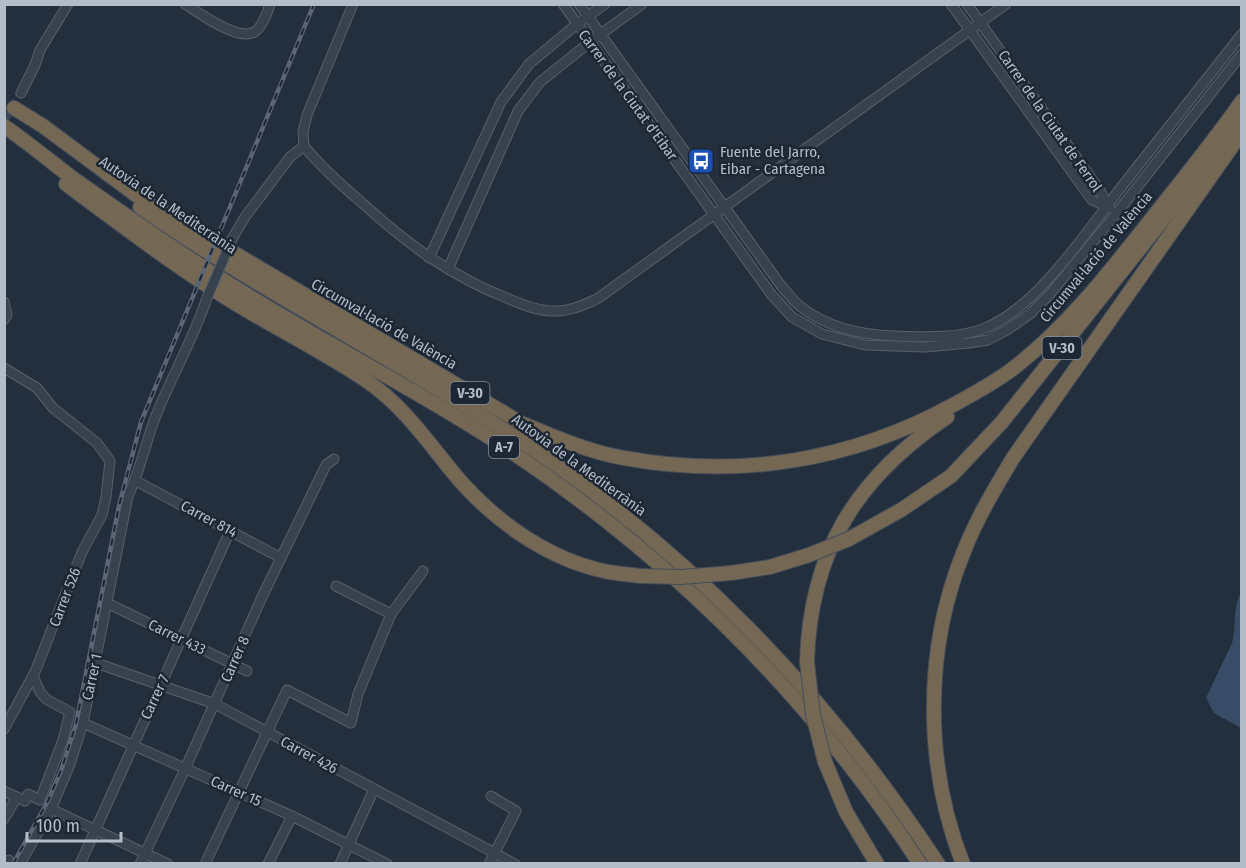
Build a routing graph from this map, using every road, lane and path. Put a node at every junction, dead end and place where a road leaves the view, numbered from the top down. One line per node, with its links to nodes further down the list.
1 (68, 4): 20 (street)
2 (185, 4): 3 (street)
3 (270, 4)
4 (353, 4): 27 (street)
5 (563, 4): 14 (street, Carrer de la Ciutat d'Eibar)
6 (579, 4): 12 (street, Carrer de la Ciutat d'Eibar)
7 (605, 4): 12 (street)
8 (642, 4): 17 (street)
9 (951, 4): 15 (street, Carrer de la Ciutat de Ferrol)
10 (967, 4): 13 (street, Carrer de la Ciutat de Ferrol)
11 (1006, 4): 13 (street)
12 (588, 17): 14 (street); 17 (street, Carrer de la Ciutat d'Eibar)
13 (980, 23): 15 (street); 28 (street, Carrer de la Ciutat de Ferrol)
14 (577, 24): 18 (street, Carrer de la Ciutat d'Eibar); 32 (street)
15 (969, 30): 28 (street, Carrer de la Ciutat de Ferrol); 29 (street)
16 (1242, 34): 28 (street, Carrer de la Ciutat d'Eibar)
17 (600, 35): 18 (street); 29 (street, Carrer de la Ciutat d'Eibar)
18 (590, 42): 31 (street, Carrer de la Ciutat d'Eibar); 33 (street)
19 (1242, 54): 30 (street, Carrer de la Ciutat d'Eibar)
20 (21, 93)
21 (1242, 101): 37 (highway, Circumval·lació de València / V-30)
22 (9, 104): 37 (highway, Circumval·lació de València / V-30); 82 (highway, Autovia de la Mediterrània / A-7)
23 (1242, 120): 25 (highway, Circumval·lació de València / V-30, bridge)
24 (4, 126): 81 (highway, Autovia de la Mediterrània / A-7)
25 (4, 131)
26 (1242, 132): 83 (highway)
27 (304, 146): 32 (street); 39 (street, bridge)
28 (1107, 206): 29 (street, Carrer de la Ciutat d'Eibar); 30 (street)
29 (725, 207): 31 (street)
30 (1116, 214): 31 (street, Carrer de la Ciutat d'Eibar)
31 (714, 215): 33 (street)
32 (429, 258): 33 (street)
33 (448, 269)
34 (4, 302): 35 (street)
35 (4, 320)
36 (4, 368): 50 (street, Carrer 526)
37 (979, 392): 80 (highway, bridge)
38 (334, 459): 41 (street, Carrer 8)
39 (136, 481): 40 (street, Carrer 814); 44 (street, Carrer 1)
40 (230, 531): 41 (street, Carrer 814); 46 (street, Carrer 7)
41 (281, 558): 48 (street, Carrer 8)
42 (423, 571): 45 (street)
43 (336, 586): 45 (street)
44 (107, 603): 46 (street, Carrer 433); 47 (street, Carrer 1)
45 (391, 614): 55 (street)
46 (182, 639): 48 (street, Carrer 433); 51 (street, Carrer 7)
47 (96, 663): 51 (street, Carrer 426); 53 (street, Carrer 1)
48 (232, 663): 49 (street, Carrer 433); 52 (street, Carrer 8)
49 (247, 670)
50 (33, 676): 54 (street, Carrer 526); 62 (street, Carrer 1)
51 (161, 685): 52 (street, Carrer 426); 56 (street, Carrer 7)
52 (215, 704): 55 (street, Carrer 426); 57 (street, Carrer 8)
53 (83, 723): 56 (street, Carrer 15); 63 (street, Carrer 1)
54 (4, 729)
55 (268, 732): 58 (street, Carrer 426); 60 (street)
56 (132, 745): 57 (street, Carrer 15); 66 (street, Carrer 7)
57 (185, 769): 60 (street, Carrer 15); 68 (street, Carrer 8)
58 (374, 789): 67 (street); 69 (street, Carrer 426)
59 (4, 791): 62 (street)
60 (239, 792): 64 (street, Carrer 15); 74 (street)
61 (491, 796): 69 (street)
62 (21, 799): 65 (street)
63 (51, 809): 66 (street); 70 (street, Carrer 1)
64 (292, 816): 67 (street, Carrer 15); 75 (street)
65 (4, 819)
66 (95, 830): 68 (street); 71 (street, Carrer 7)
67 (350, 844): 76 (street); 77 (street, Carrer 15)
68 (145, 853): 72 (street, Carrer 8); 73 (street)
69 (495, 853): 78 (street); 79 (street, Carrer 426)
70 (20, 864)
71 (80, 864)
72 (140, 864)
73 (168, 864)
74 (206, 864)
75 (268, 864)
76 (340, 864)
77 (387, 864)
78 (489, 864)
79 (515, 864)
80 (877, 864)
81 (920, 864)
82 (938, 864)
83 (963, 864)

